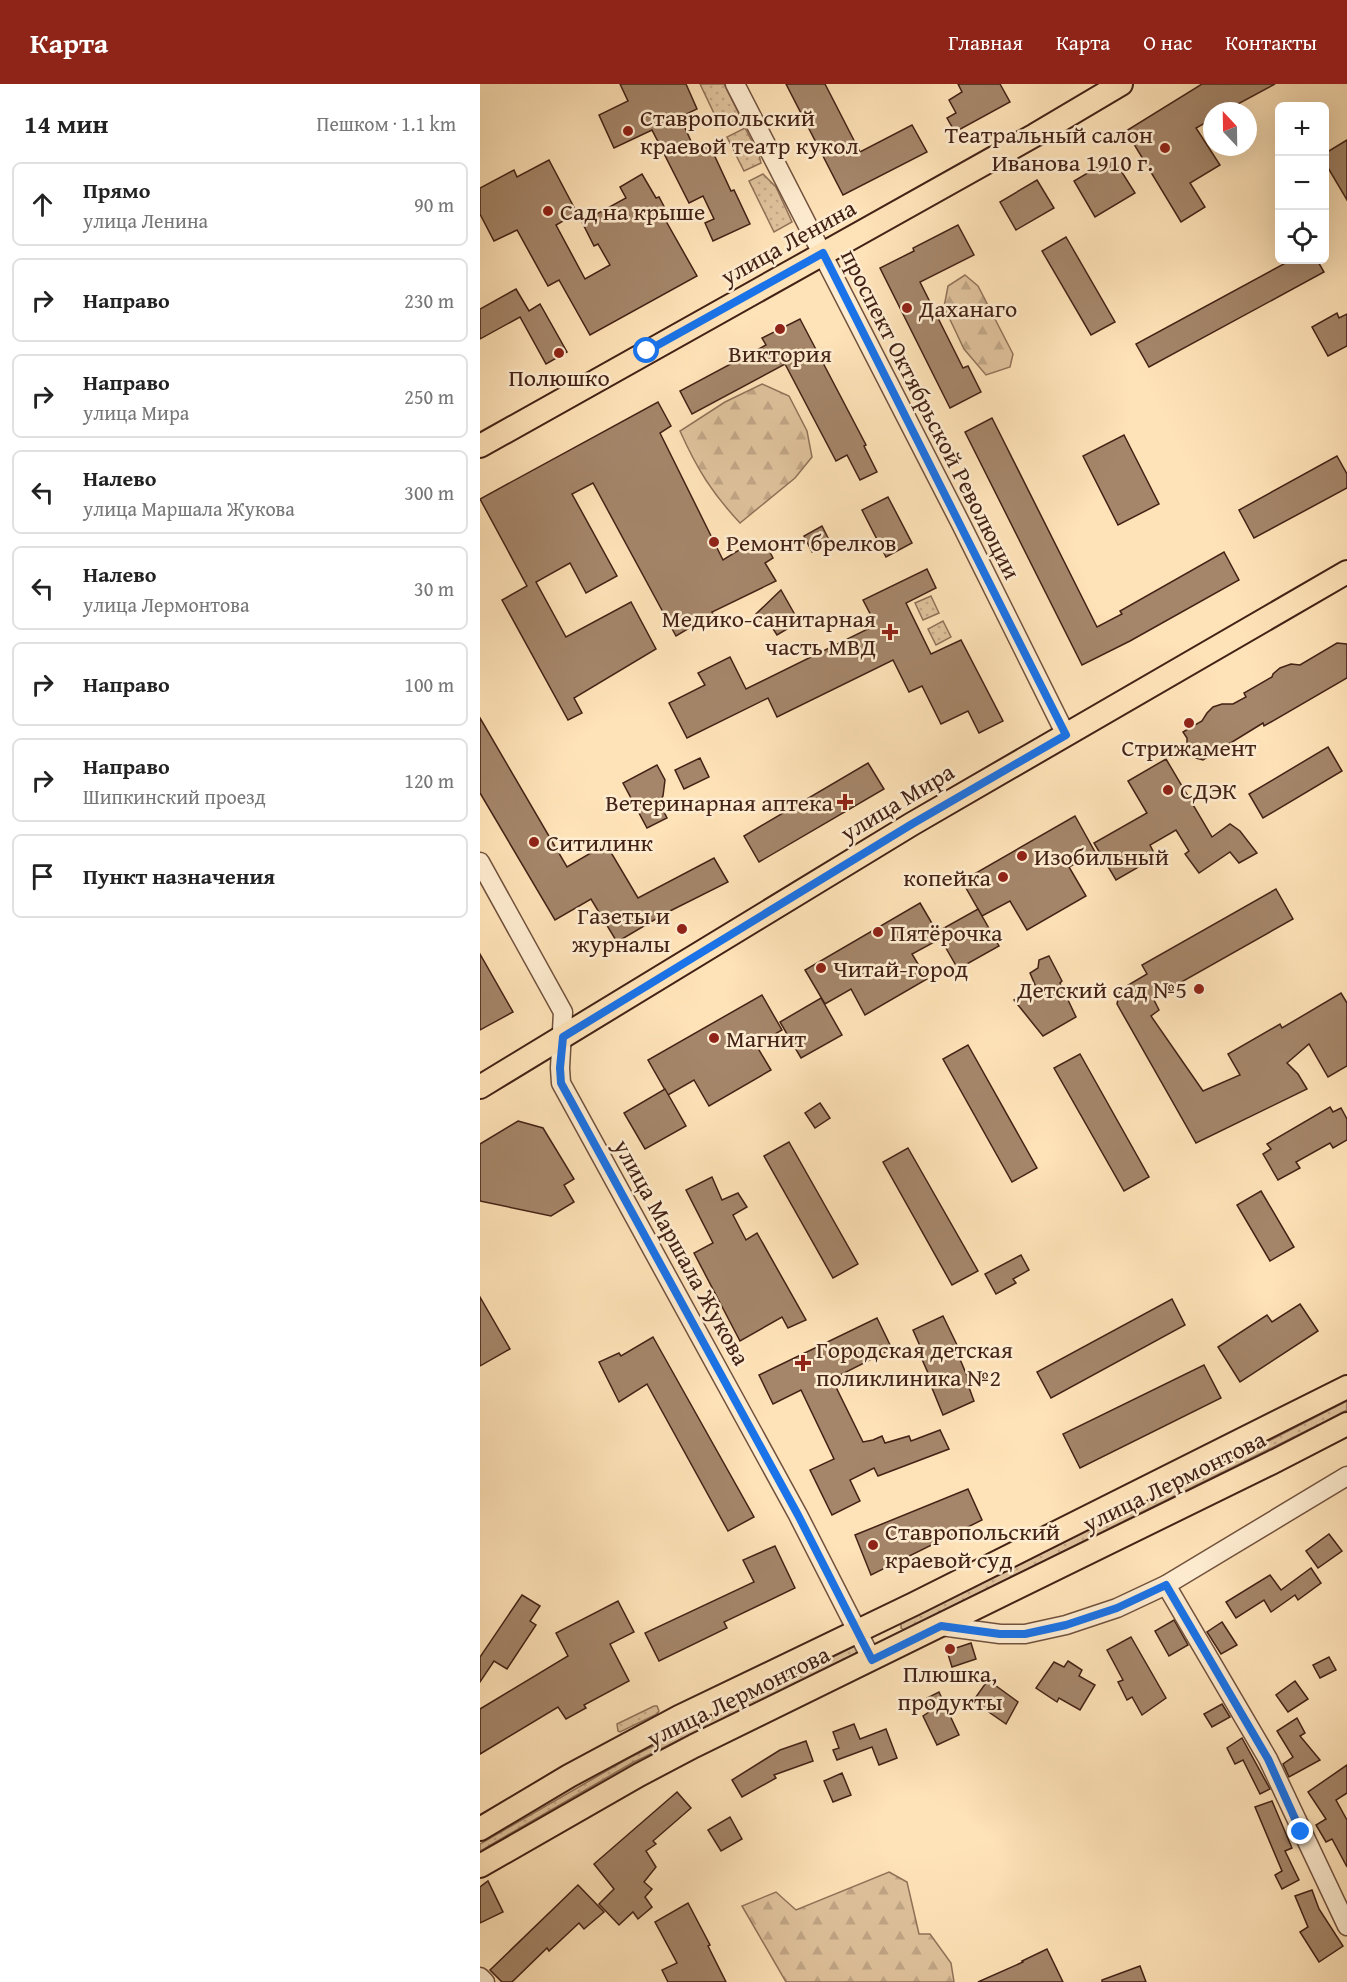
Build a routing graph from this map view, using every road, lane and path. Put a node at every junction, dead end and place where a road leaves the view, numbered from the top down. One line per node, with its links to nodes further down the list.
1 (735, 84): 3 (street, проспект Октябрьской Революции)
2 (1121, 84): 3 (main road, улица Ленина)
3 (823, 253): 4 (main road, улица Ленина); 6 (street, проспект Октябрьской Революции)
4 (480, 446)
5 (1347, 572): 6 (main road, улица Мира)
6 (1066, 735): 8 (main road, улица Мира)
7 (480, 862): 8 (street, улица Маршала Жукова)
8 (563, 1037): 9 (main road, улица Мира); 15 (street, улица Маршала Жукова)
9 (480, 1088)
10 (1347, 1387): 15 (main road, улица Лермонтова)
11 (1347, 1424): 14 (main road, улица Лермонтова)
12 (1347, 1476): 13 (street)
13 (1166, 1585): 14 (street); 19 (street)
14 (941, 1626): 16 (main road, улица Лермонтова)
15 (857, 1631): 16 (street, улица Маршала Жукова); 17 (main road, улица Лермонтова)
16 (872, 1660): 18 (main road, улица Лермонтова)
17 (480, 1829)
18 (480, 1866)
19 (1347, 1926)
20 (480, 1977): 21 (street)
21 (485, 1982)

